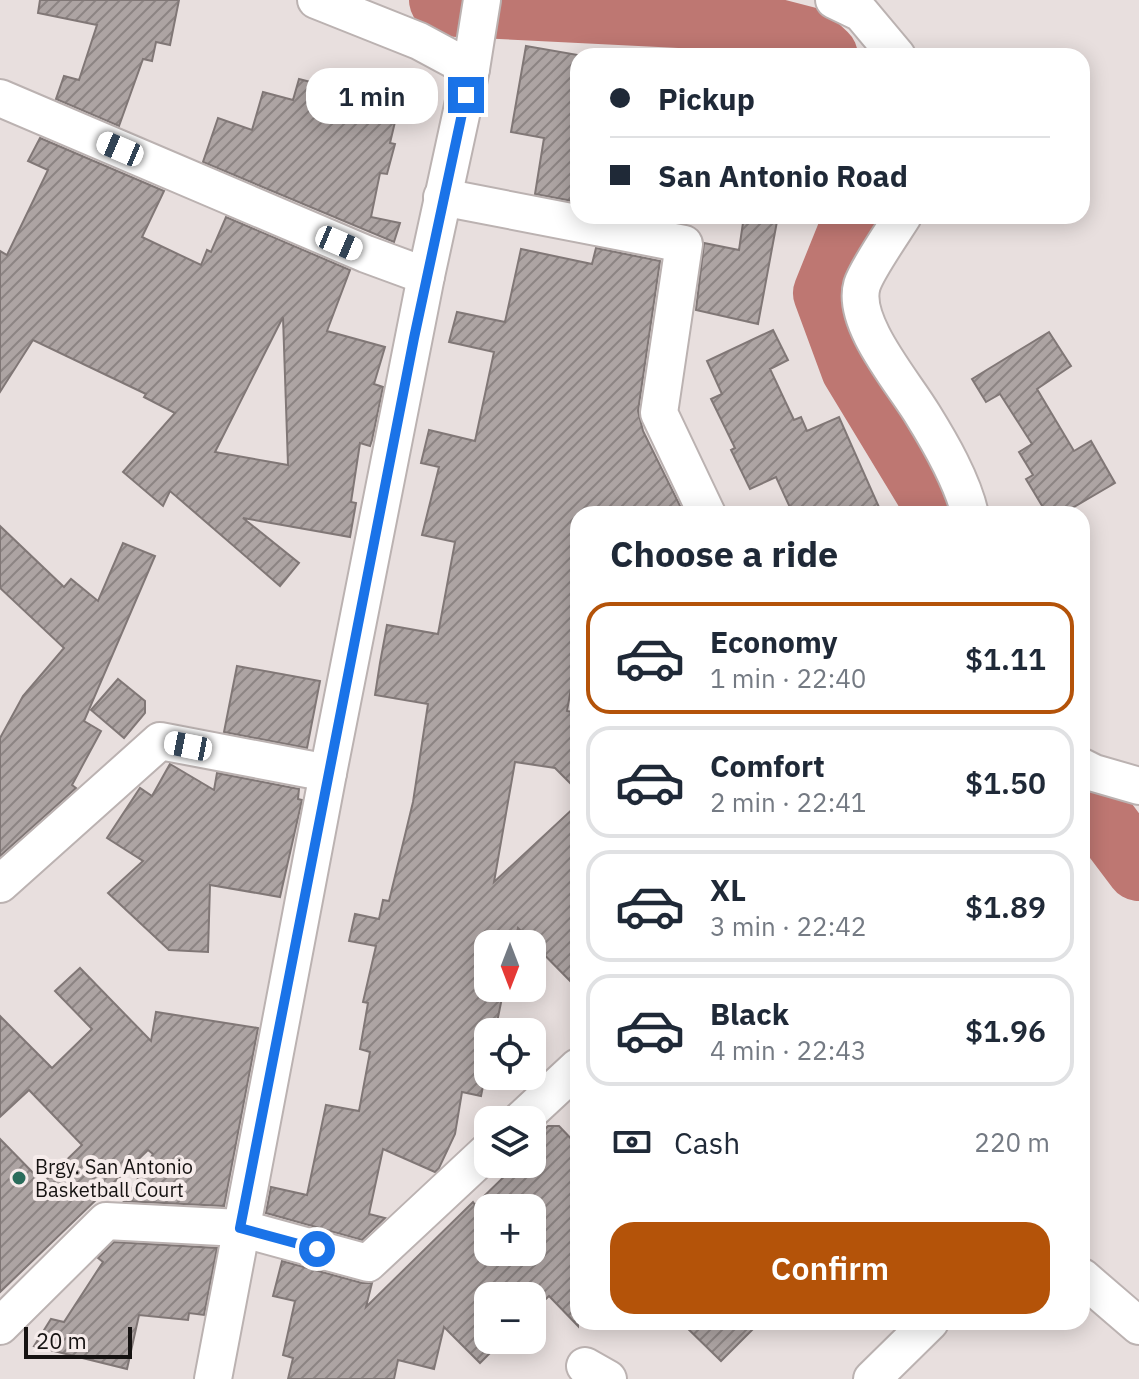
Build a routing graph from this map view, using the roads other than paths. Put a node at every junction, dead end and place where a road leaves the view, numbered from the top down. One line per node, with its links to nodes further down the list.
1 (316, 0): 5 (street)
2 (482, 0): 5 (street)
3 (834, 0): 4 (street)
4 (890, 48)
5 (473, 60): 7 (street)
6 (0, 98): 11 (street)
7 (442, 197): 8 (street); 11 (street)
8 (570, 222)
9 (581, 224): 12 (street)
10 (898, 224): 13 (street)
11 (426, 276): 15 (street)
12 (703, 506)
13 (968, 506)
14 (1090, 771): 16 (street)
15 (328, 773): 17 (street); 21 (street)
16 (1139, 786)
17 (0, 884)
18 (570, 1074): 19 (street)
19 (536, 1106)
20 (474, 1164): 21 (street)
21 (240, 1228): 23 (street); 26 (street)
22 (1090, 1284): 24 (street)
23 (0, 1326)
24 (1139, 1326)
25 (922, 1330): 27 (street)
26 (213, 1379)
27 (872, 1379)

